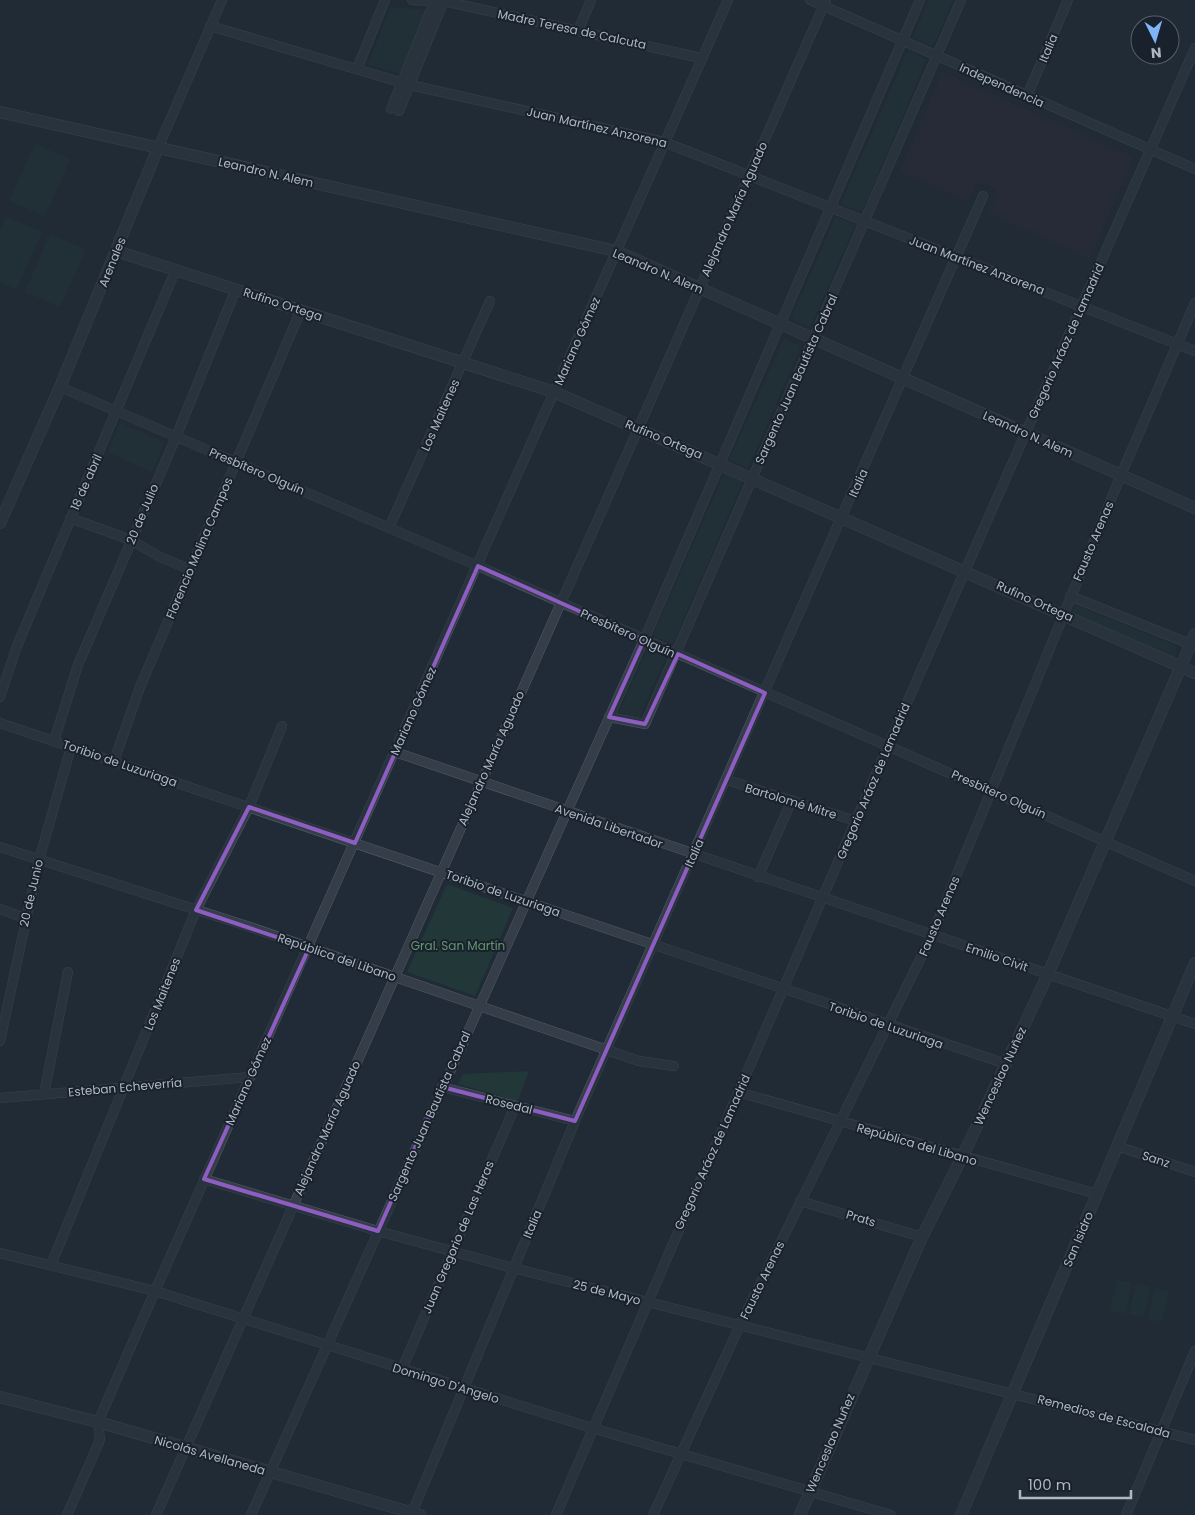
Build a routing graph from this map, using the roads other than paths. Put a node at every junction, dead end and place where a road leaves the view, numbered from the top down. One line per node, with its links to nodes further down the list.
1 (222, 0): 12 (street, Arenales)
2 (385, 0): 18 (street)
3 (412, 0): 10 (street, Madre Teresa de Calcuta)
4 (590, 0): 13 (street)
5 (728, 0): 17 (street, Mariano Gómez)
6 (810, 0): 11 (street, Independencia)
7 (920, 0): 14 (street, Sargento Juan Bautista Cabral)
8 (962, 0): 16 (street, Sargento Juan Bautista Cabral)
9 (1068, 0): 20 (street, Italia)
10 (439, 1): 13 (street, Madre Teresa de Calcuta); 19 (street)
11 (825, 3): 14 (street, Independencia); 27 (street, Alejandro María Aguado)
12 (210, 26): 18 (street, Juan Martínez Anzorena); 24 (street, Arenales)
13 (578, 31): 17 (street, Madre Teresa de Calcuta)
14 (903, 40): 16 (street, Independencia); 29 (street, Sargento Juan Bautista Cabral)
15 (1195, 48): 25 (street, Gregorio Aráoz de Lamadrid)
16 (937, 56): 20 (street, Independencia); 30 (street, Sargento Juan Bautista Cabral)
17 (701, 58): 23 (street, Mariano Gómez)
18 (357, 69): 19 (street, Juan Martínez Anzorena)
19 (406, 83): 21 (street); 23 (street, Juan Martínez Anzorena)
20 (1027, 96): 25 (street, Independencia)
21 (395, 110)
22 (0, 112): 24 (street, Leandro N. Alem)
23 (664, 142): 27 (street, Juan Martínez Anzorena); 32 (street, Mariano Gómez)
24 (158, 148): 31 (street, Arenales); 32 (street, Leandro N. Alem)
25 (1150, 150): 26 (street, Independencia); 39 (street, Gregorio Aráoz de Lamadrid)
26 (1195, 169)
27 (748, 175): 29 (street, Juan Martínez Anzorena); 35 (street, Alejandro María Aguado)
28 (983, 196): 33 (street, Italia)
29 (831, 208): 30 (street, Juan Martínez Anzorena); 41 (street, Sargento Juan Bautista Cabral)
30 (864, 221): 33 (street, Juan Martínez Anzorena); 42 (street, Sargento Juan Bautista Cabral)
31 (116, 251): 34 (street, Rufino Ortega); 47 (street, Arenales)
32 (616, 251): 35 (street, Leandro N. Alem); 48 (street, Mariano Gómez)
33 (956, 256): 39 (street, Juan Martínez Anzorena); 46 (street, Italia)
34 (176, 269): 36 (street, Rufino Ortega); 49 (street, 18 de abril)
35 (699, 288): 41 (street, Leandro N. Alem); 50 (street, Alejandro María Aguado)
36 (236, 289): 40 (street, Rufino Ortega); 52 (street, 20 de Julio)
37 (490, 302): 45 (street, Los Maitenes)
38 (1195, 303): 43 (street, Fausto Arenas)
39 (1082, 306): 43 (street, Juan Martínez Anzorena); 51 (street, Gregorio Aráoz de Lamadrid)
40 (302, 310): 45 (street, Rufino Ortega); 53 (street, Florencio Molina Campos)
41 (779, 324): 42 (street, Leandro N. Alem); 54 (street, Sargento Juan Bautista Cabral)
42 (814, 339): 46 (street, Leandro N. Alem); 56 (street, Sargento Juan Bautista Cabral)
43 (1177, 344): 44 (street, Juan Martínez Anzorena); 55 (street, Fausto Arenas)
44 (1195, 351)
45 (464, 362): 48 (street, Rufino Ortega); 61 (street, Los Maitenes)
46 (903, 380): 51 (street, Leandro N. Alem); 58 (street, Italia)
47 (60, 387): 49 (street, Presbítero Olguín); 60 (street, Arenales)
48 (554, 392): 50 (street, Rufino Ortega); 63 (street, Mariano Gómez)
49 (117, 411): 52 (street, Presbítero Olguín); 59 (street, 18 de abril)
50 (639, 428): 54 (street, Rufino Ortega); 67 (street, Alejandro María Aguado)
51 (1025, 433): 55 (street, Leandro N. Alem); 65 (street, Gregorio Aráoz de Lamadrid)
52 (176, 437): 53 (street, Presbítero Olguín); 62 (street, 20 de Julio)
53 (235, 462): 61 (street, Presbítero Olguín); 64 (street, Florencio Molina Campos)
54 (720, 462): 56 (street, Rufino Ortega); 70 (street, Sargento Juan Bautista Cabral)
55 (1120, 475): 57 (street, Leandro N. Alem); 66 (street, Fausto Arenas)
56 (753, 477): 58 (street, Rufino Ortega); 71 (street, Sargento Juan Bautista Cabral)
57 (1195, 508)
58 (842, 517): 65 (street, Rufino Ortega); 74 (street, Italia)
59 (70, 518): 62 (street); 75 (street, 18 de abril)
60 (0, 523)
61 (389, 528): 63 (street, Presbítero Olguín)
62 (131, 540): 64 (street); 79 (street, 20 de Julio)
63 (478, 566): 67 (street, Presbítero Olguín); 82 (street, Mariano Gómez)
64 (190, 570): 83 (street, Florencio Molina Campos)
65 (965, 570): 68 (street, Rufino Ortega); 80 (street, Gregorio Aráoz de Lamadrid)
66 (1070, 596): 68 (street, Fausto Arenas); 69 (street, Rufino Ortega)
67 (561, 603): 70 (street, Presbítero Olguín); 85 (street, Alejandro María Aguado)
68 (1063, 613): 72 (street, Rufino Ortega); 86 (street, Fausto Arenas)
69 (1193, 639): 72 (street, Wenceslao Nuñez)
70 (644, 640): 71 (street, Presbítero Olguín); 76 (street, Sargento Juan Bautista Cabral)
71 (678, 654): 74 (street, Presbítero Olguín); 76 (street, Sargento Juan Bautista Cabral)
72 (1180, 666): 73 (street, Rufino Ortega); 91 (street, Wenceslao Nuñez)
73 (1195, 672)
74 (765, 693): 80 (street, Presbítero Olguín); 84 (street, Italia)
75 (0, 697)
76 (609, 717): 89 (street, Sargento Juan Bautista Cabral)
77 (0, 723): 79 (street, Toribio de Luzuriaga)
78 (282, 726): 88 (street, Los Maitenes)
79 (54, 741): 81 (street, Toribio de Luzuriaga)
80 (888, 746): 86 (street, Presbítero Olguín); 90 (street, Gregorio Aráoz de Lamadrid)
81 (71, 747): 83 (street, Toribio de Luzuriaga); 95 (street, 20 de Junio)
82 (395, 752): 85 (street, Avenida Libertador); 92 (street, Mariano Gómez)
83 (114, 761): 88 (street, Toribio de Luzuriaga)
84 (727, 780): 87 (street, Bartolomé Mitre); 94 (street, Italia)
85 (480, 782): 89 (street, Avenida Libertador); 96 (street, Alejandro María Aguado)
86 (991, 790): 91 (street, Presbítero Olguín); 104 (street, Fausto Arenas)
87 (792, 800): 90 (street, Bartolomé Mitre); 97 (street)
88 (249, 807): 92 (street, Toribio de Luzuriaga); 102 (street, Los Maitenes)
89 (566, 812): 94 (street, Avenida Libertador); 100 (street, Sargento Juan Bautista Cabral)
90 (856, 821): 99 (street, Gregorio Aráoz de Lamadrid)
91 (1104, 841): 98 (street, Presbítero Olguín); 109 (street, Wenceslao Nuñez)
92 (355, 843): 96 (street, Toribio de Luzuriaga); 106 (street, Mariano Gómez)
93 (0, 847): 95 (street, República del Libano)
94 (694, 855): 97 (street, Avenida Libertador); 105 (street, Italia)
95 (38, 860): 102 (street, República del Libano); 103 (street, 20 de Junio)
96 (440, 872): 100 (street, Toribio de Luzuriaga); 110 (street, Alejandro María Aguado)
97 (758, 877): 99 (street, Avenida Libertador)
98 (1195, 881)
99 (823, 899): 104 (street, Emilio Civit); 111 (street, Gregorio Aráoz de Lamadrid)
100 (527, 901): 105 (street, Toribio de Luzuriaga); 112 (street, Sargento Juan Bautista Cabral)
101 (0, 909): 103 (street)
102 (196, 910): 106 (street, República del Libano); 121 (street, Los Maitenes)
103 (25, 918): 116 (street, 20 de Junio)
104 (932, 935): 109 (street, Emilio Civit); 115 (street, Fausto Arenas)
105 (653, 945): 111 (street, Toribio de Luzuriaga); 117 (street, Italia)
106 (309, 948): 110 (street, República del Libano); 120 (street, Mariano Gómez)
107 (1195, 963): 113 (street, San Isidro)
108 (68, 972): 124 (street)
109 (1048, 974): 113 (street, Emilio Civit); 118 (street, Wenceslao Nuñez)
110 (394, 976): 112 (street, República del Libano); 135 (street, Alejandro María Aguado)
111 (783, 989): 115 (street, Toribio de Luzuriaga); 123 (street, Gregorio Aráoz de Lamadrid)
112 (479, 1006): 117 (street, República del Libano); 122 (street, Sargento Juan Bautista Cabral)
113 (1172, 1016): 114 (street, Emilio Civit); 129 (street, San Isidro)
114 (1195, 1024)
115 (888, 1026): 118 (street, Toribio de Luzuriaga); 127 (street, Fausto Arenas)
116 (0, 1041)
117 (607, 1050): 119 (street, República del Libano); 128 (street, Italia)
118 (1006, 1064): 130 (street, Wenceslao Nuñez)
119 (674, 1066)
120 (250, 1077): 121 (street, Esteban Echeverría); 132 (street, Mariano Gómez)
121 (126, 1087): 124 (street, Esteban Echeverría); 140 (street, Los Maitenes)
122 (442, 1087): 126 (street, Rosedal); 136 (street, Sargento Juan Bautista Cabral)
123 (738, 1092): 127 (street, República del Libano); 143 (street, Gregorio Aráoz de Lamadrid)
124 (44, 1094): 125 (street, Esteban Echeverría)
125 (0, 1098)
126 (516, 1106): 128 (street, Rosedal); 138 (street, Juan Gregorio de Las Heras)
127 (839, 1121): 130 (street, República del Libano); 134 (street, Fausto Arenas)
128 (576, 1122): 141 (street, Italia)
129 (1117, 1146): 131 (street, Sanz); 133 (street, San Isidro)
130 (962, 1156): 133 (street, República del Libano); 137 (street, Wenceslao Nuñez)
131 (1195, 1172)
132 (204, 1179): 135 (street, 25 de Mayo); 142 (street, Mariano Gómez)
133 (1096, 1194): 151 (street, San Isidro)
134 (800, 1201): 137 (street, Prats); 145 (street, Fausto Arenas)
135 (292, 1205): 136 (street, 25 de Mayo); 144 (street, Alejandro María Aguado)
136 (378, 1231): 138 (street, 25 de Mayo); 146 (street, Sargento Juan Bautista Cabral)
137 (922, 1237): 148 (street, Wenceslao Nuñez)
138 (452, 1251): 141 (street, 25 de Mayo); 149 (street, Juan Gregorio de Las Heras)
139 (0, 1253): 140 (street, Domingo D'Angelo)
140 (52, 1265): 142 (street, Domingo D'Angelo)
141 (513, 1268): 143 (street, 25 de Mayo); 150 (street, Italia)
142 (155, 1291): 144 (street, Domingo D'Angelo); 153 (street, Mariano Gómez)
143 (646, 1302): 145 (street, 25 de Mayo); 154 (street, Gregorio Aráoz de Lamadrid)
144 (243, 1319): 146 (street, Domingo D'Angelo); 157 (street, Alejandro María Aguado)
145 (740, 1325): 148 (street, 25 de Mayo); 158 (street, Fausto Arenas)
146 (327, 1346): 149 (street, Domingo D'Angelo); 159 (street, Sargento Juan Bautista Cabral)
147 (1195, 1351): 155 (street)
148 (867, 1358): 151 (street, 25 de Mayo); 160 (street, Wenceslao Nuñez)
149 (402, 1369): 150 (street, Domingo D'Angelo)
150 (464, 1388): 154 (street, Domingo D'Angelo); 161 (street, Italia)
151 (1013, 1393): 155 (street, Remedios de Escalada); 169 (street, San Isidro)
152 (0, 1397): 153 (street, Nicolás Avellaneda)
153 (98, 1422): 157 (street, Nicolás Avellaneda); 162 (street)
154 (592, 1428): 158 (street, Domingo D'Angelo); 165 (street, Gregorio Aráoz de Lamadrid)
155 (1161, 1431): 156 (street, Remedios de Escalada); 170 (street)
156 (1195, 1440)
157 (185, 1448): 159 (street, Nicolás Avellaneda); 163 (street, Alejandro María Aguado)
158 (680, 1454): 160 (street, Domingo D'Angelo); 166 (street, Fausto Arenas)
159 (270, 1473): 161 (street, Nicolás Avellaneda); 164 (street, Sargento Juan Bautista Cabral)
160 (810, 1492): 167 (street, Wenceslao Nuñez); 168 (street, Domingo D'Angelo)
161 (416, 1514)
162 (67, 1515)
163 (156, 1515)
164 (251, 1515)
165 (556, 1515)
166 (653, 1515)
167 (800, 1515)
168 (892, 1515)
169 (961, 1515)
170 (1126, 1515)

